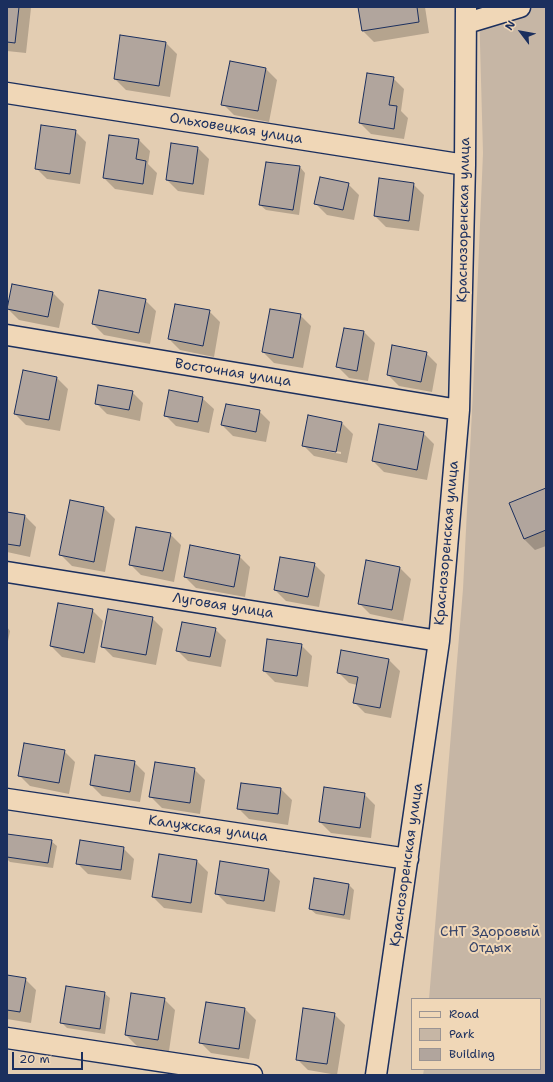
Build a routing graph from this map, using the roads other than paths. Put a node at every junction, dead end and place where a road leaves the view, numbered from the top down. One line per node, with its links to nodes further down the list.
1 (520, 7): 2 (street)
2 (466, 15): 4 (street, Краснозоренская улица)
3 (7, 93): 4 (street, Ольховецкая улица)
4 (466, 165): 6 (street, Краснозоренская улица)
5 (7, 335): 6 (street, Восточная улица)
6 (458, 410): 8 (street, Краснозоренская улица)
7 (7, 572): 8 (street, Луговая улица)
8 (439, 641): 10 (street, Краснозоренская улица)
9 (7, 799): 10 (street, Калужская улица)
10 (408, 859): 13 (street, Краснозоренская улица)
11 (7, 1038): 12 (street)
12 (252, 1075)
13 (376, 1075)

